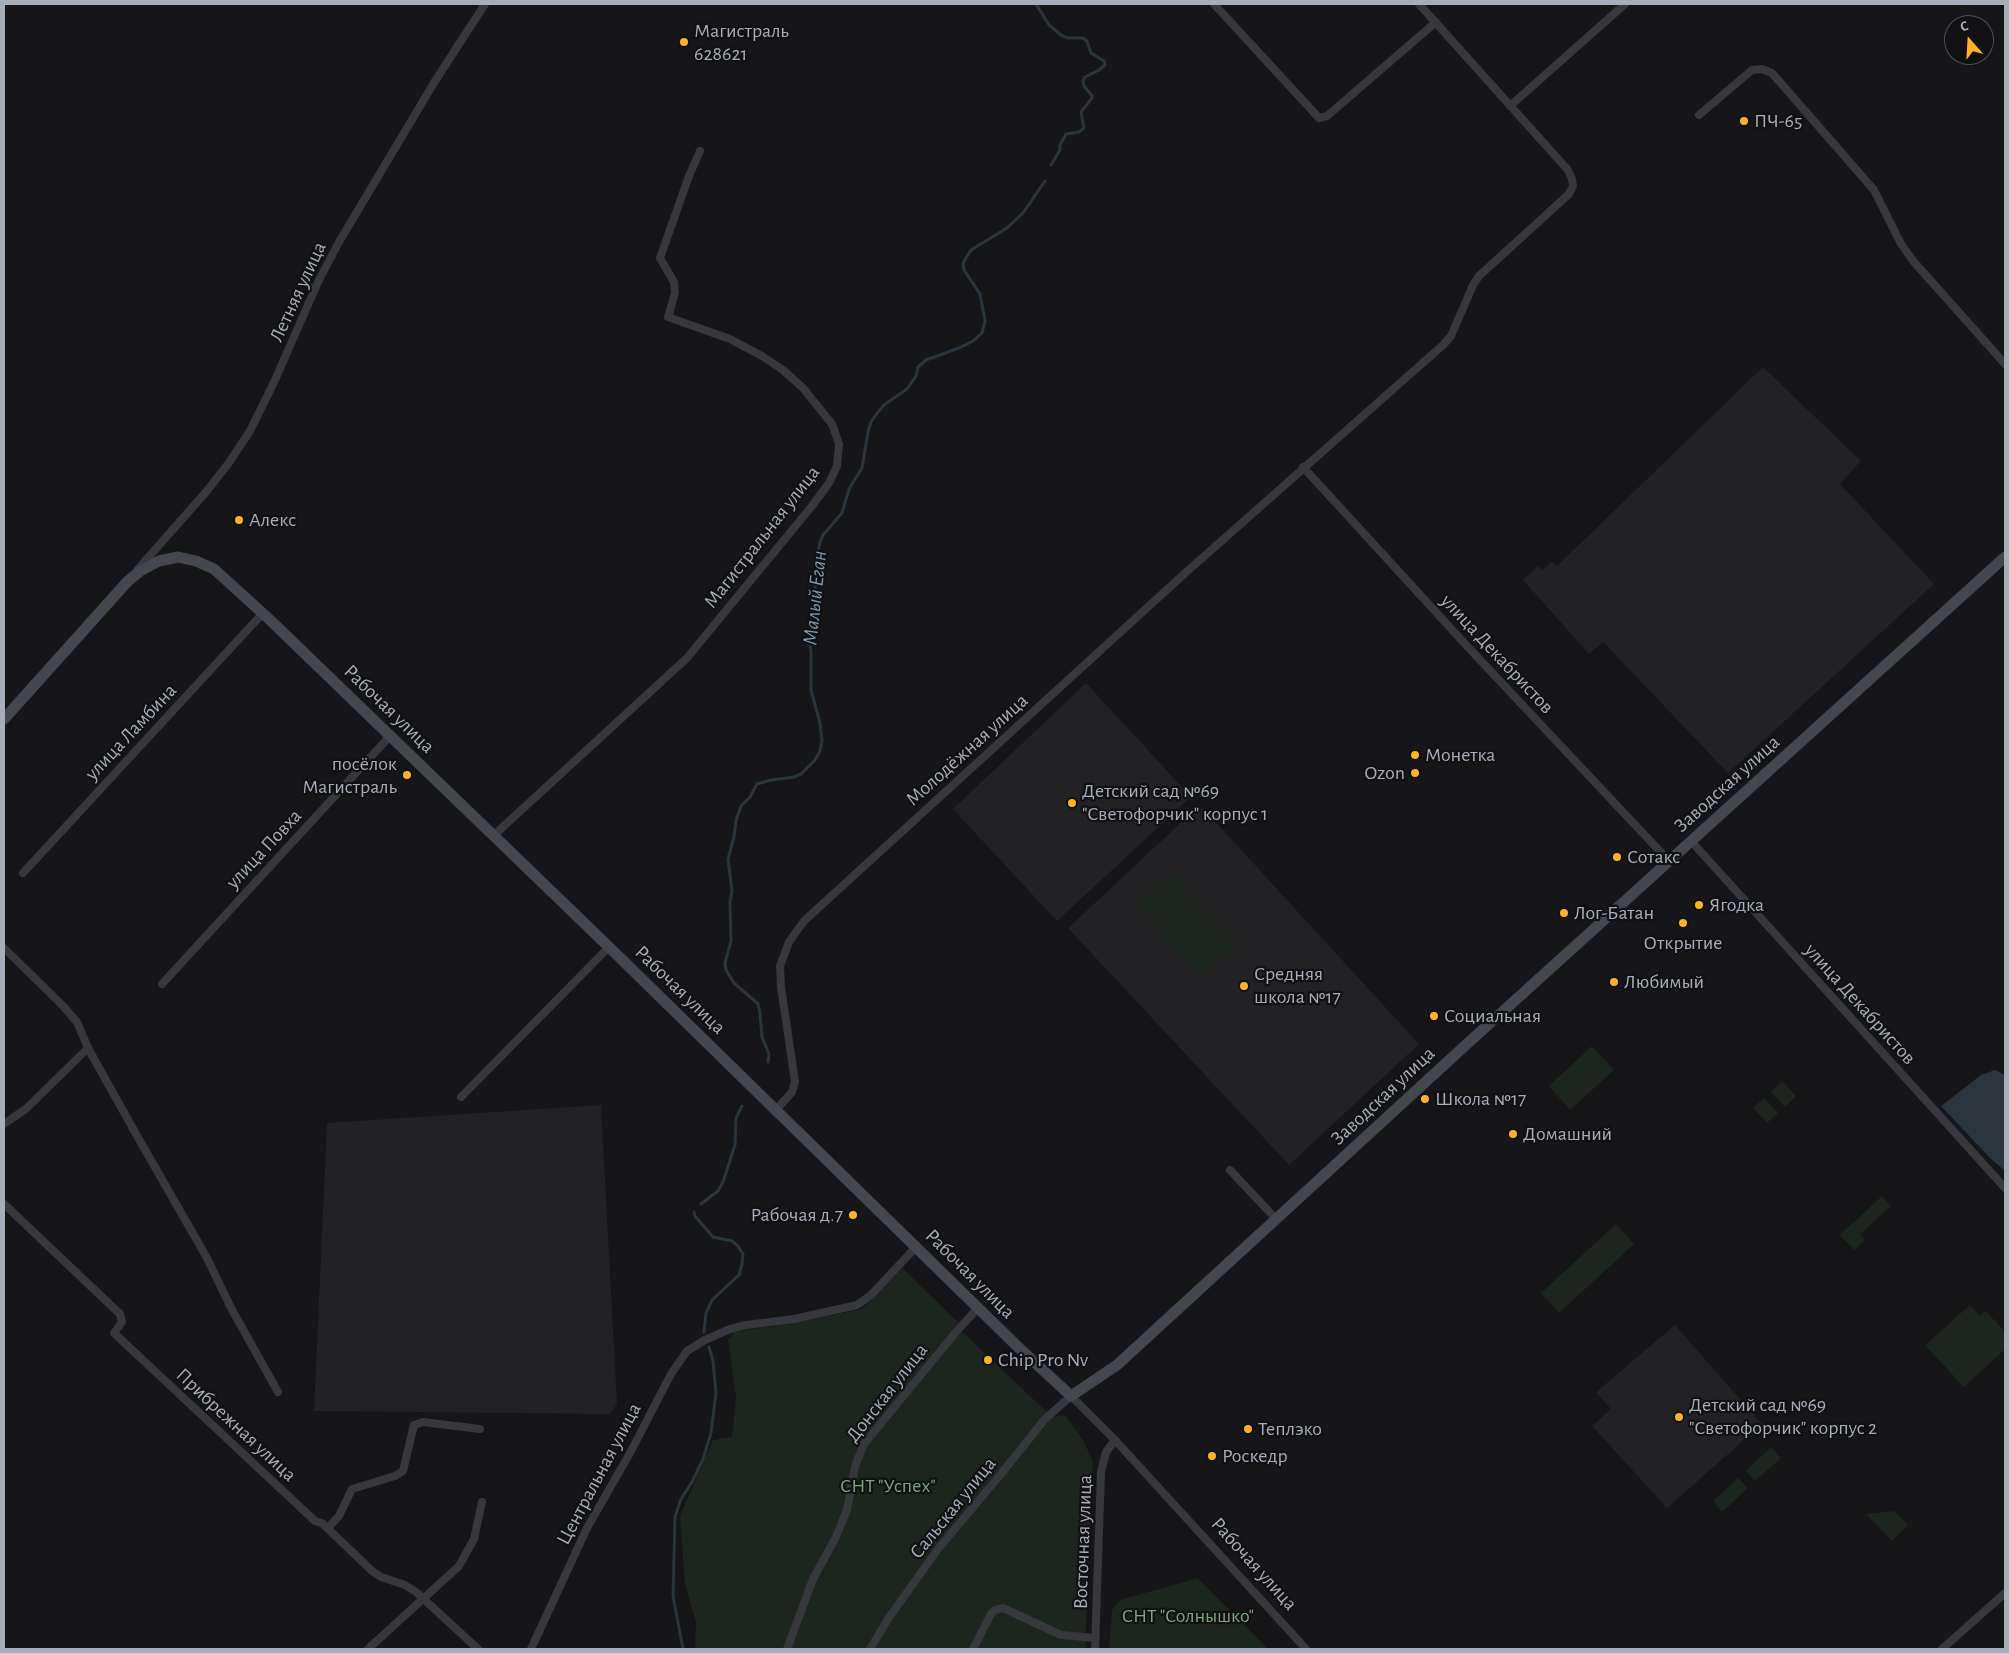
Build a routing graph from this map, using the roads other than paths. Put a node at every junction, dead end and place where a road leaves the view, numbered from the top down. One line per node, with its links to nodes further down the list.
1 (485, 4): 12 (street, Летняя улица)
2 (1214, 4): 5 (street)
3 (1419, 4): 5 (street, Молодёжная улица)
4 (1625, 4): 6 (street)
5 (1436, 22): 6 (street, Молодёжная улица)
6 (1510, 106): 10 (street, Молодёжная улица)
7 (1699, 114): 9 (street)
8 (700, 151): 16 (street, Магистральная улица)
9 (2005, 364)
10 (1303, 467): 18 (street, улица Декабристов); 25 (street, Молодёжная улица)
11 (2005, 557): 17 (street, Заводская улица)
12 (127, 582): 13 (street, Рабочая улица); 14 (street, Рабочая улица)
13 (263, 613): 15 (street, Рабочая улица); 19 (street, улица Ламбина)
14 (4, 719)
15 (390, 736): 16 (street, Рабочая улица); 22 (street, улица Повха)
16 (493, 836): 20 (street, Рабочая улица)
17 (1691, 841): 18 (street, Заводская улица); 28 (street, улица Декабристов)
18 (1669, 861): 30 (street, Заводская улица)
19 (23, 873)
20 (609, 947): 24 (street); 25 (street, Рабочая улица)
21 (4, 948): 23 (street)
22 (162, 984)
23 (88, 1048): 26 (street); 33 (street)
24 (461, 1097)
25 (776, 1110): 31 (street, Рабочая улица)
26 (4, 1124)
27 (1230, 1170): 30 (street)
28 (2005, 1188)
29 (4, 1204): 38 (street, Прибрежная улица)
30 (1276, 1219): 34 (street, Заводская улица)
31 (916, 1247): 32 (street, Рабочая улица); 44 (street, Центральная улица)
32 (978, 1308): 34 (street, Рабочая улица); 45 (street, Донская улица)
33 (278, 1392)
34 (1071, 1396): 36 (street, Рабочая улица); 46 (street, Сальская улица)
35 (480, 1429): 38 (street)
36 (1115, 1440): 41 (street, Восточная улица); 49 (street, Рабочая улица)
37 (482, 1502): 40 (street)
38 (328, 1528): 40 (street, Прибрежная улица)
39 (2005, 1593): 50 (street)
40 (423, 1599): 42 (street); 43 (street, Прибрежная улица)
41 (1096, 1638): 47 (street); 48 (street, Восточная улица)
42 (368, 1649)
43 (478, 1649)
44 (531, 1649)
45 (787, 1649)
46 (870, 1649)
47 (973, 1649)
48 (1095, 1649)
49 (1306, 1649)
50 (1942, 1649)

